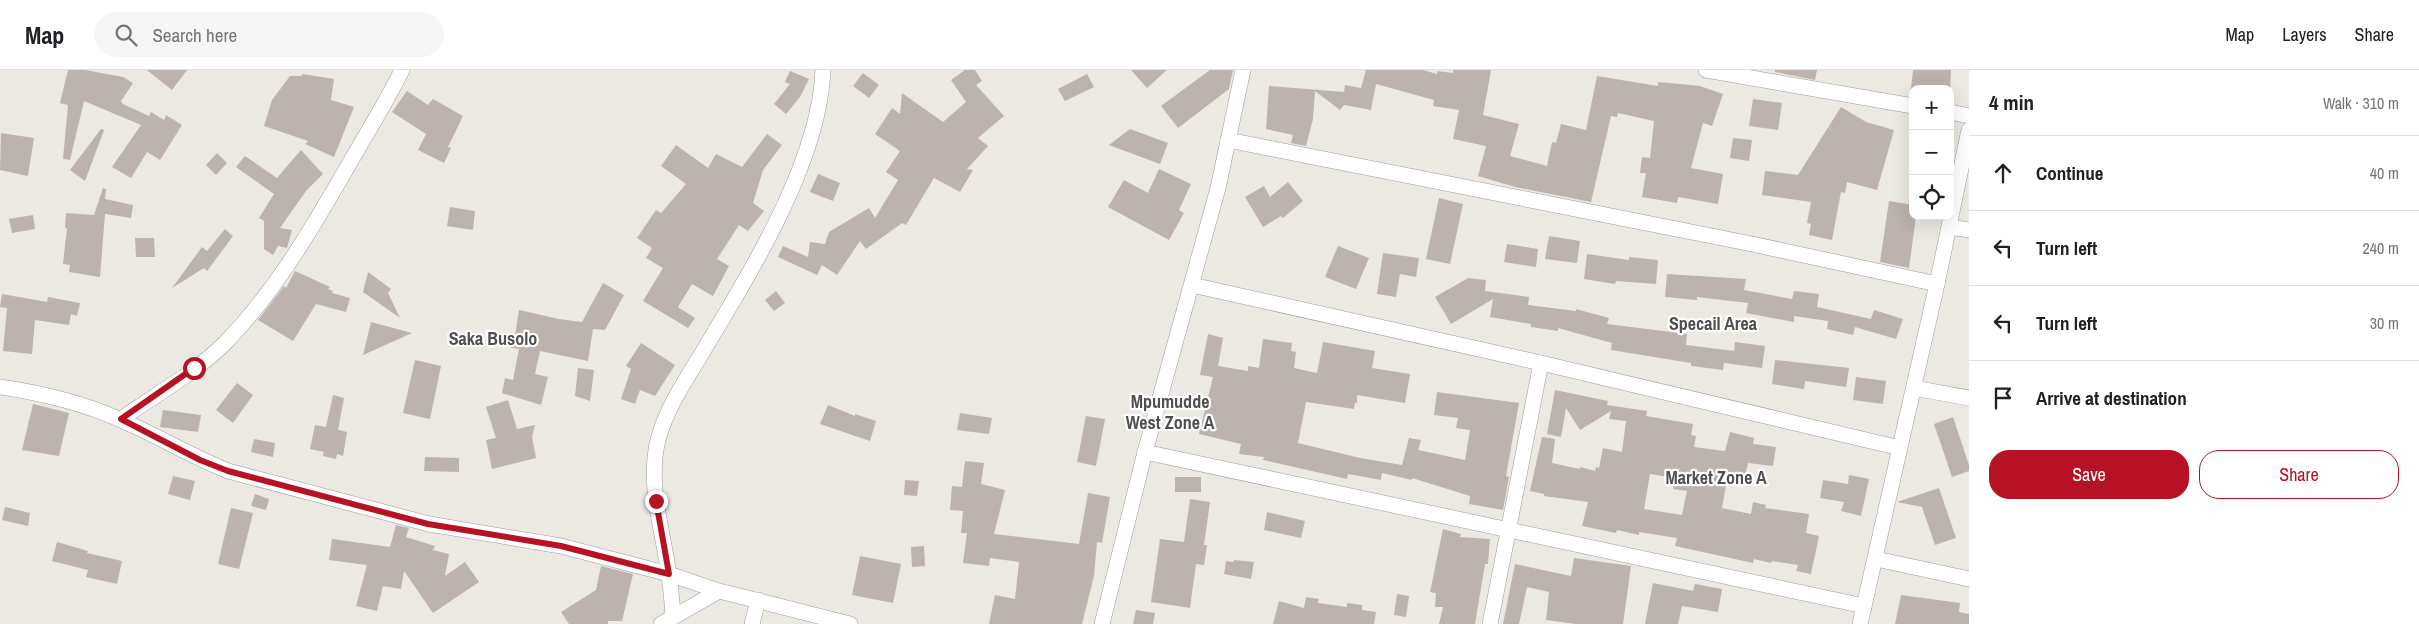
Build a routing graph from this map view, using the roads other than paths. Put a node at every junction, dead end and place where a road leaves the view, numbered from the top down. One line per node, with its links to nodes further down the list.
1 (402, 70): 18 (street)
2 (823, 70): 23 (street)
3 (1243, 70): 9 (street)
4 (1706, 70): 5 (street)
5 (1909, 105)
6 (1954, 113): 7 (street)
7 (1969, 116)
8 (1969, 130): 10 (street)
9 (1228, 140): 12 (street); 13 (street)
10 (1950, 227): 11 (street); 12 (street)
11 (1969, 230)
12 (1937, 284): 16 (street)
13 (1192, 285): 14 (street); 20 (street)
14 (1541, 363): 19 (street); 21 (street)
15 (0, 387): 18 (street)
16 (1914, 388): 17 (street); 19 (street)
17 (1969, 398)
18 (121, 419): 23 (street)
19 (1900, 448): 22 (street)
20 (1145, 452): 21 (street); 31 (street)
21 (1509, 530): 27 (street); 32 (street)
22 (1876, 559): 24 (street); 27 (street)
23 (669, 574): 25 (street); 28 (street)
24 (1969, 579)
25 (719, 591): 26 (street); 28 (street)
26 (758, 600): 29 (street); 30 (street)
27 (1864, 606): 33 (street)
28 (667, 620)
29 (752, 624)
30 (850, 624)
31 (1102, 624)
32 (1490, 624)
33 (1860, 624)

